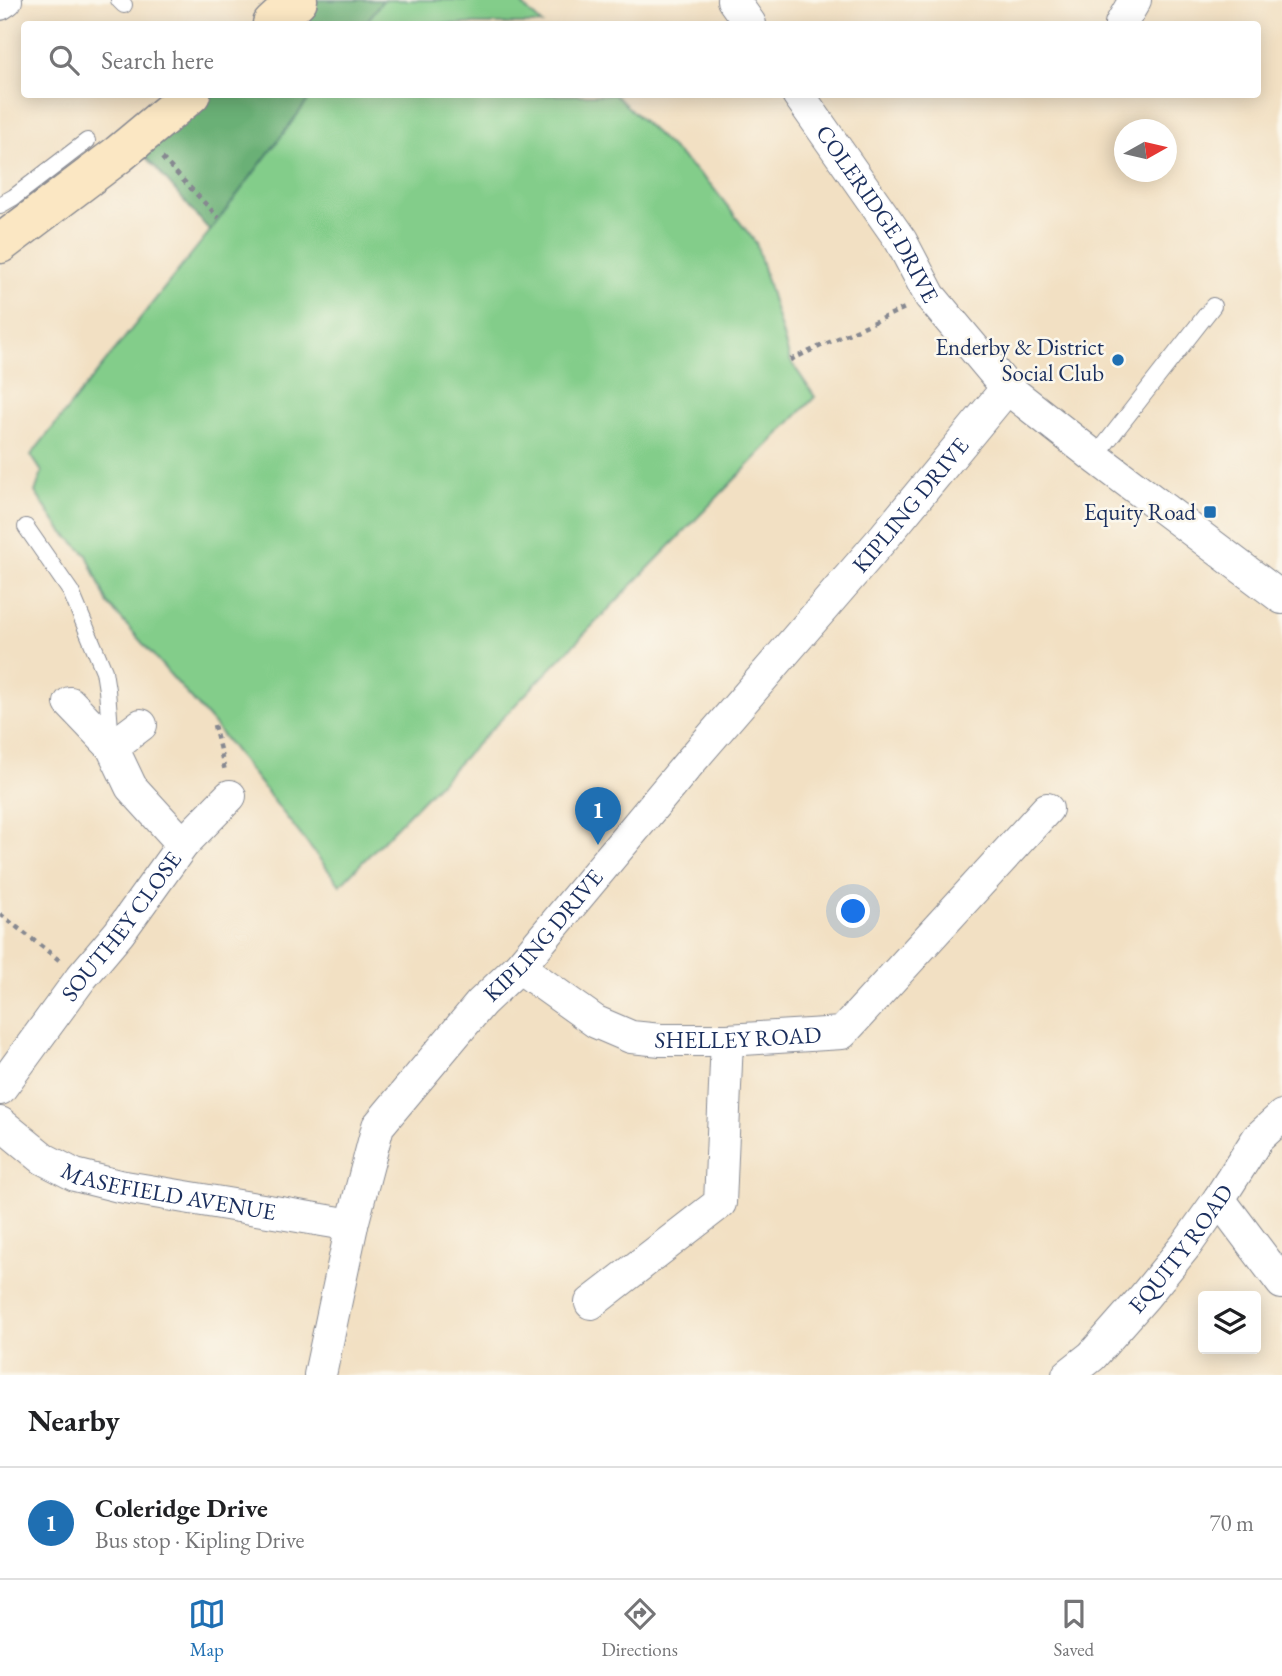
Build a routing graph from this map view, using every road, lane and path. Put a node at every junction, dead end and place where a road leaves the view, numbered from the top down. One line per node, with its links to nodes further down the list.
1 (6, 0): 5 (street)
2 (298, 0): 6 (street)
3 (733, 0): 7 (street)
4 (1135, 0): 8 (street)
5 (0, 4)
6 (275, 21)
7 (748, 21)
8 (1123, 21)
9 (186, 98): 11 (street)
10 (801, 98): 16 (street, COLERIDGE DRIVE)
11 (142, 135): 14 (path); 15 (street)
12 (87, 141): 13 (lane)
13 (0, 205)
14 (219, 218)
15 (0, 244)
16 (930, 296): 18 (path); 19 (street, COLERIDGE DRIVE)
17 (1213, 306): 20 (lane)
18 (790, 360)
19 (1007, 388): 20 (street, COLERIDGE DRIVE); 31 (street, KIPLING DRIVE)
20 (1096, 457): 22 (street, COLERIDGE DRIVE)
21 (26, 527): 26 (lane)
22 (1282, 598)
23 (69, 703): 26 (street, SOUTHEY CLOSE)
24 (141, 725): 26 (street)
25 (214, 725): 27 (path)
26 (111, 747): 29 (street, SOUTHEY CLOSE)
27 (230, 796): 29 (street)
28 (1047, 808): 33 (street, SHELLEY ROAD)
29 (183, 844): 32 (street, SOUTHEY CLOSE)
30 (0, 914): 32 (path)
31 (519, 967): 33 (street, SHELLEY ROAD); 38 (street, KIPLING DRIVE)
32 (81, 978): 34 (street, SOUTHEY CLOSE)
33 (727, 1040): 40 (street)
34 (0, 1089)
35 (1282, 1116): 37 (street, EQUITY ROAD)
36 (0, 1123): 38 (street, MASEFIELD AVENUE)
37 (1219, 1199): 39 (street); 42 (street, EQUITY ROAD)
38 (352, 1225): 41 (street, KIPLING DRIVE)
39 (1282, 1283)
40 (591, 1303)
41 (320, 1375)
42 (1068, 1375)

